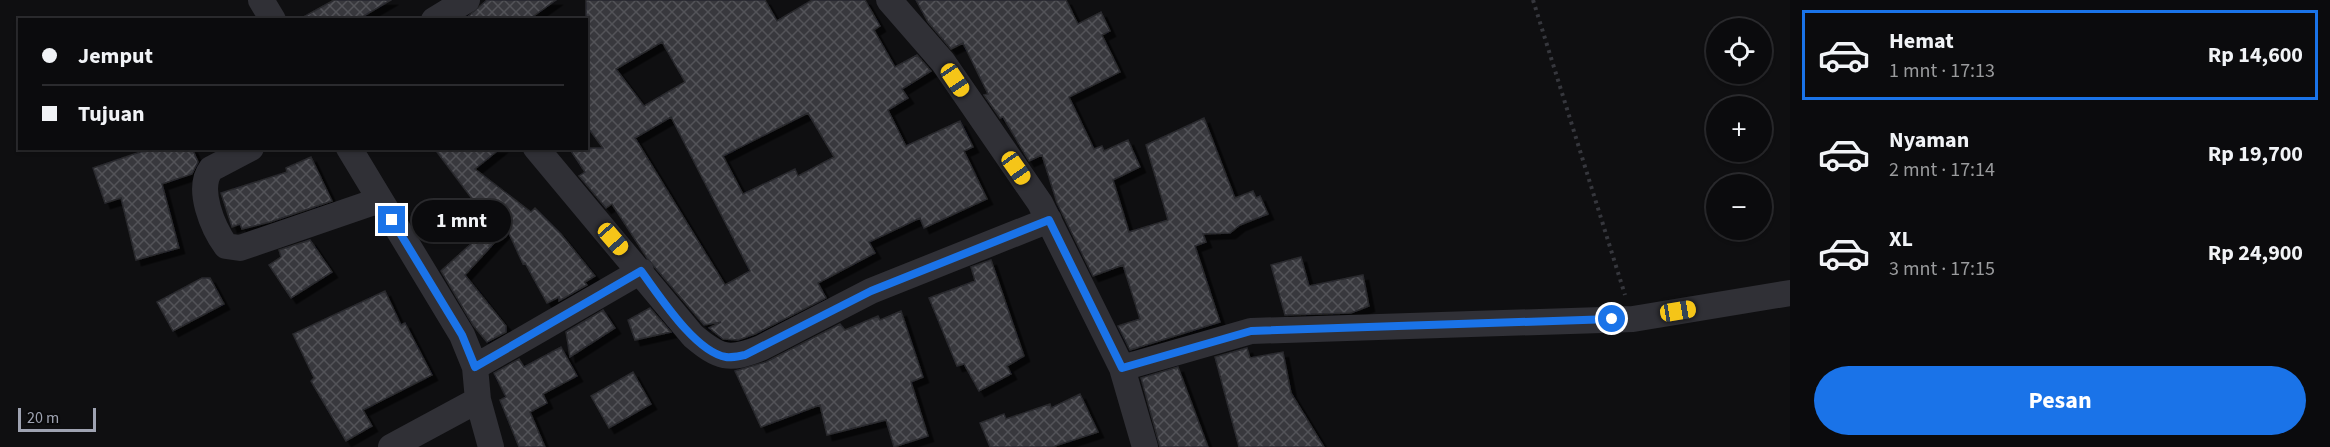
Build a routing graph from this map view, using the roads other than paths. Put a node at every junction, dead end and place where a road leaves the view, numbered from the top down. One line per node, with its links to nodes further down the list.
1 (261, 0): 4 (street)
2 (467, 0): 5 (street)
3 (890, 0): 10 (street)
4 (272, 18)
5 (440, 18)
6 (247, 150): 9 (street)
7 (350, 150): 9 (street)
8 (538, 150): 11 (street)
9 (381, 200): 13 (street)
10 (1049, 220): 11 (street); 14 (street)
11 (641, 271): 13 (street)
12 (1790, 293): 14 (street)
13 (475, 367): 15 (street)
14 (1122, 368): 16 (street)
15 (478, 400): 17 (street); 18 (street)
16 (1142, 446)
17 (391, 447)
18 (491, 447)

